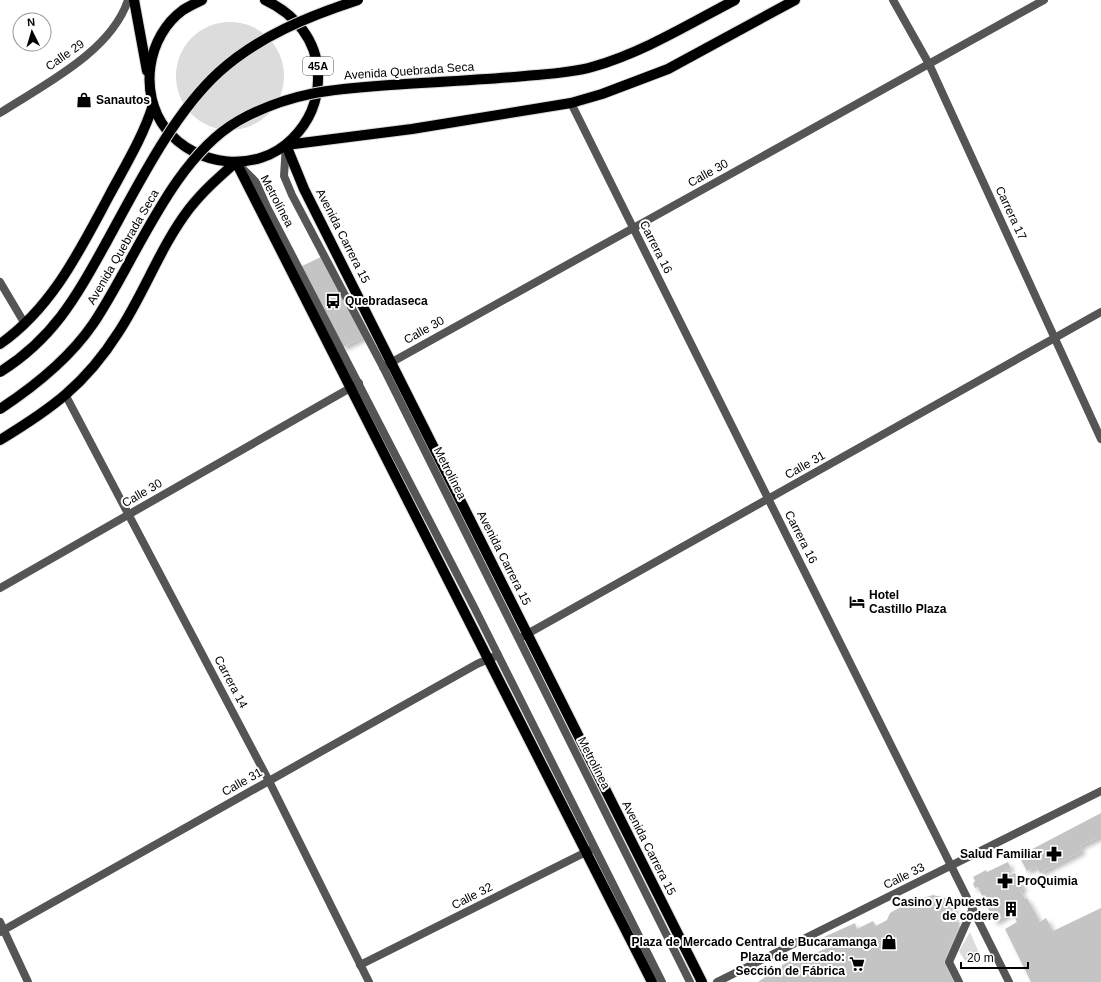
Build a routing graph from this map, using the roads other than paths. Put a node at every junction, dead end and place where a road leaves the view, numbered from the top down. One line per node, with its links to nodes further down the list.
1 (128, 0): 14 (street, Calle 29)
2 (134, 0): 11 (main road, 45A)
3 (202, 0): 11 (main road, 45A)
4 (265, 0): 15 (main road, 45A)
5 (358, 0): 24 (main road, Avenida Quebrada Seca, bridge)
6 (735, 0): 27 (main road, Avenida Quebrada Seca, bridge)
7 (795, 0): 12 (main road)
8 (893, 0): 10 (street, Carrera 17)
9 (1044, 0): 10 (street, Calle 30)
10 (929, 64): 17 (street, Calle 30); 21 (street, Carrera 17)
11 (149, 79): 13 (main road, 45A)
12 (571, 103): 15 (main road); 17 (street, Carrera 16)
13 (154, 105): 16 (main road, 45A); 20 (main road)
14 (0, 113)
15 (286, 145): 16 (main road, 45A); 23 (main road, Avenida Carrera 15)
16 (236, 162): 25 (main road); 26 (main road)
17 (633, 228): 23 (street, Calle 30); 30 (street, Carrera 16)
18 (0, 282): 20 (street)
19 (1101, 312): 21 (street, Calle 31)
20 (25, 324): 22 (main road)
21 (1055, 338): 28 (street, Carrera 17); 30 (street, Calle 31)
22 (0, 344)
23 (387, 364): 33 (main road, Avenida Carrera 15)
24 (0, 372)
25 (355, 386): 31 (street, Calle 30); 34 (street); 35 (main road)
26 (66, 396): 29 (main road); 31 (street, Carrera 14)
27 (0, 409)
28 (1101, 439)
29 (0, 440)
30 (768, 499): 33 (street, Calle 31); 39 (street, Carrera 16)
31 (129, 514): 32 (street, Calle 30); 36 (street, Carrera 14)
32 (0, 588)
33 (523, 637): 47 (street, Metrolínea); 48 (main road, Avenida Carrera 15)
34 (498, 655): 35 (street, Calle 31); 38 (street)
35 (488, 659): 36 (street, Calle 31); 38 (main road)
36 (269, 781): 41 (street, Calle 31); 42 (street, Carrera 14)
37 (1101, 791): 39 (street, Calle 33)
38 (590, 850): 42 (street, Calle 32); 45 (main road); 46 (street)
39 (951, 865): 40 (street, Carrera 16); 49 (street, Calle 33)
40 (973, 908): 50 (street); 51 (street, Carrera 16)
41 (1, 928): 43 (street)
42 (360, 965): 44 (street, Carrera 14)
43 (28, 982)
44 (369, 982)
45 (652, 982)
46 (662, 982)
47 (690, 982)
48 (702, 982)
49 (717, 982)
50 (959, 982)
51 (1010, 982)

